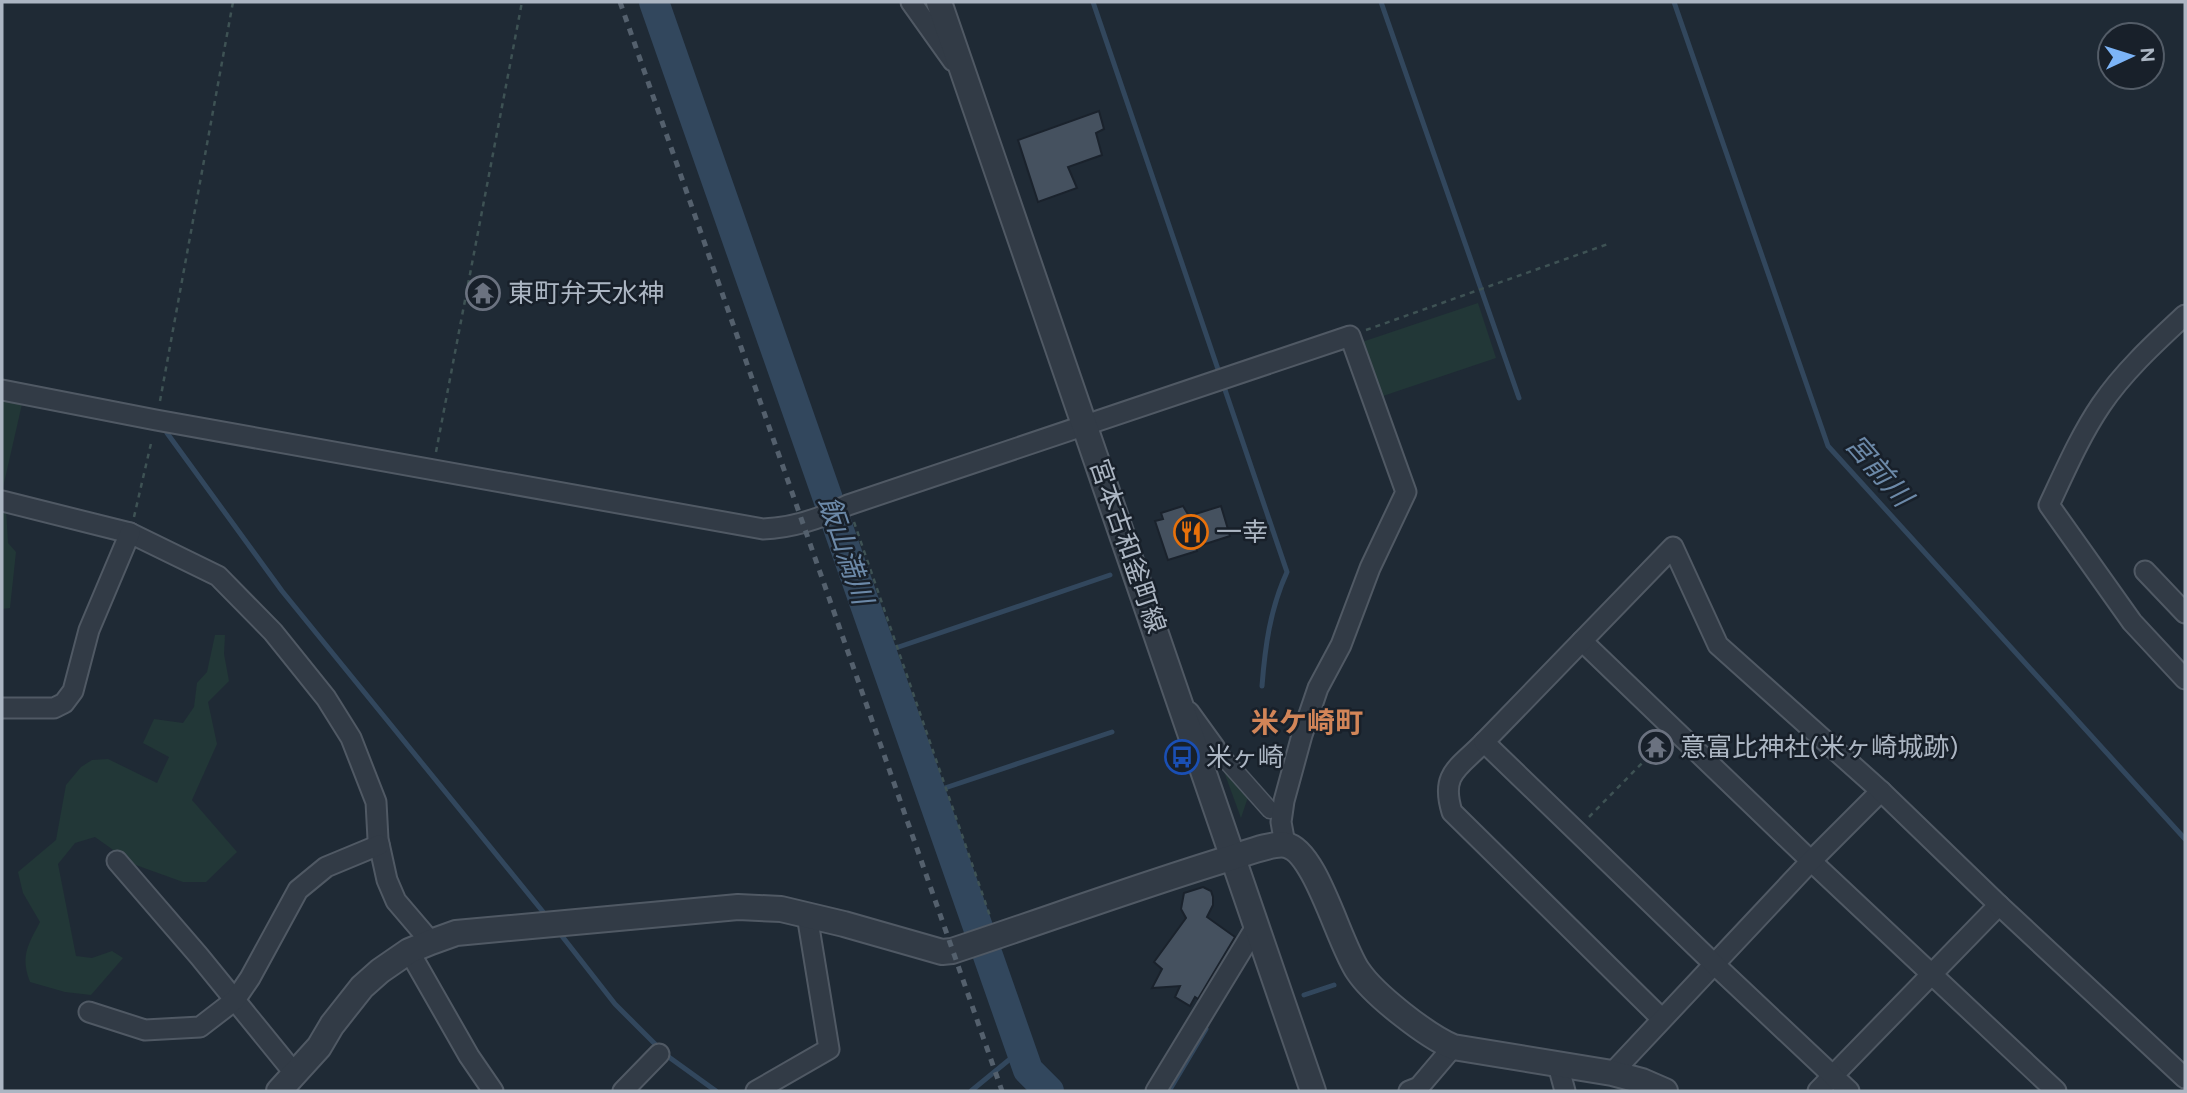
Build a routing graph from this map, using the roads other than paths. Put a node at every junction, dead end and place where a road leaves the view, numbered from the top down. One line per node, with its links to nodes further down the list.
1 (911, 2): 3 (street)
2 (940, 2): 3 (street, 宮本古和釜町線)
3 (964, 77): 6 (street, 宮本古和釜町線)
4 (2185, 315): 12 (street)
5 (2, 390): 6 (street)
6 (1086, 424): 13 (street, 宮本古和釜町線); 18 (street)
7 (2, 501): 8 (street)
8 (130, 533): 14 (street); 19 (street)
9 (2145, 570): 10 (street)
10 (2185, 613)
11 (1582, 641): 15 (street); 17 (street); 22 (street)
12 (2185, 679)
13 (1178, 693): 16 (street); 20 (street, 宮本古和釜町線)
14 (2, 708)
15 (1484, 742): 27 (street); 31 (street)
16 (1215, 748): 18 (street)
17 (1881, 791): 22 (street); 23 (street)
18 (1279, 825): 20 (street); 32 (street)
19 (379, 845): 26 (street); 29 (street)
20 (1233, 858): 24 (street); 25 (street, 宮本古和釜町線)
21 (117, 861): 29 (street)
22 (1811, 861): 27 (street); 28 (street)
23 (1999, 905): 28 (street); 37 (street)
24 (807, 915): 26 (street); 41 (street)
25 (1257, 925): 42 (street); 43 (street, 宮本古和釜町線)
26 (420, 947): 38 (street); 39 (street)
27 (1714, 964): 31 (street); 36 (street)
28 (1931, 974): 36 (street); 49 (street)
29 (234, 1000): 30 (street); 38 (street)
30 (89, 1012)
31 (1662, 1019): 35 (street)
32 (1453, 1047): 34 (street); 44 (street)
33 (659, 1054): 40 (street)
34 (1558, 1065): 35 (street); 45 (street)
35 (1612, 1073): 46 (street)
36 (1833, 1077): 47 (street); 48 (street)
37 (2185, 1078)
38 (287, 1083)
39 (493, 1091)
40 (623, 1091)
41 (757, 1091)
42 (1156, 1091)
43 (1313, 1091)
44 (1409, 1091)
45 (1565, 1091)
46 (1665, 1091)
47 (1818, 1091)
48 (1849, 1091)
49 (2056, 1091)

